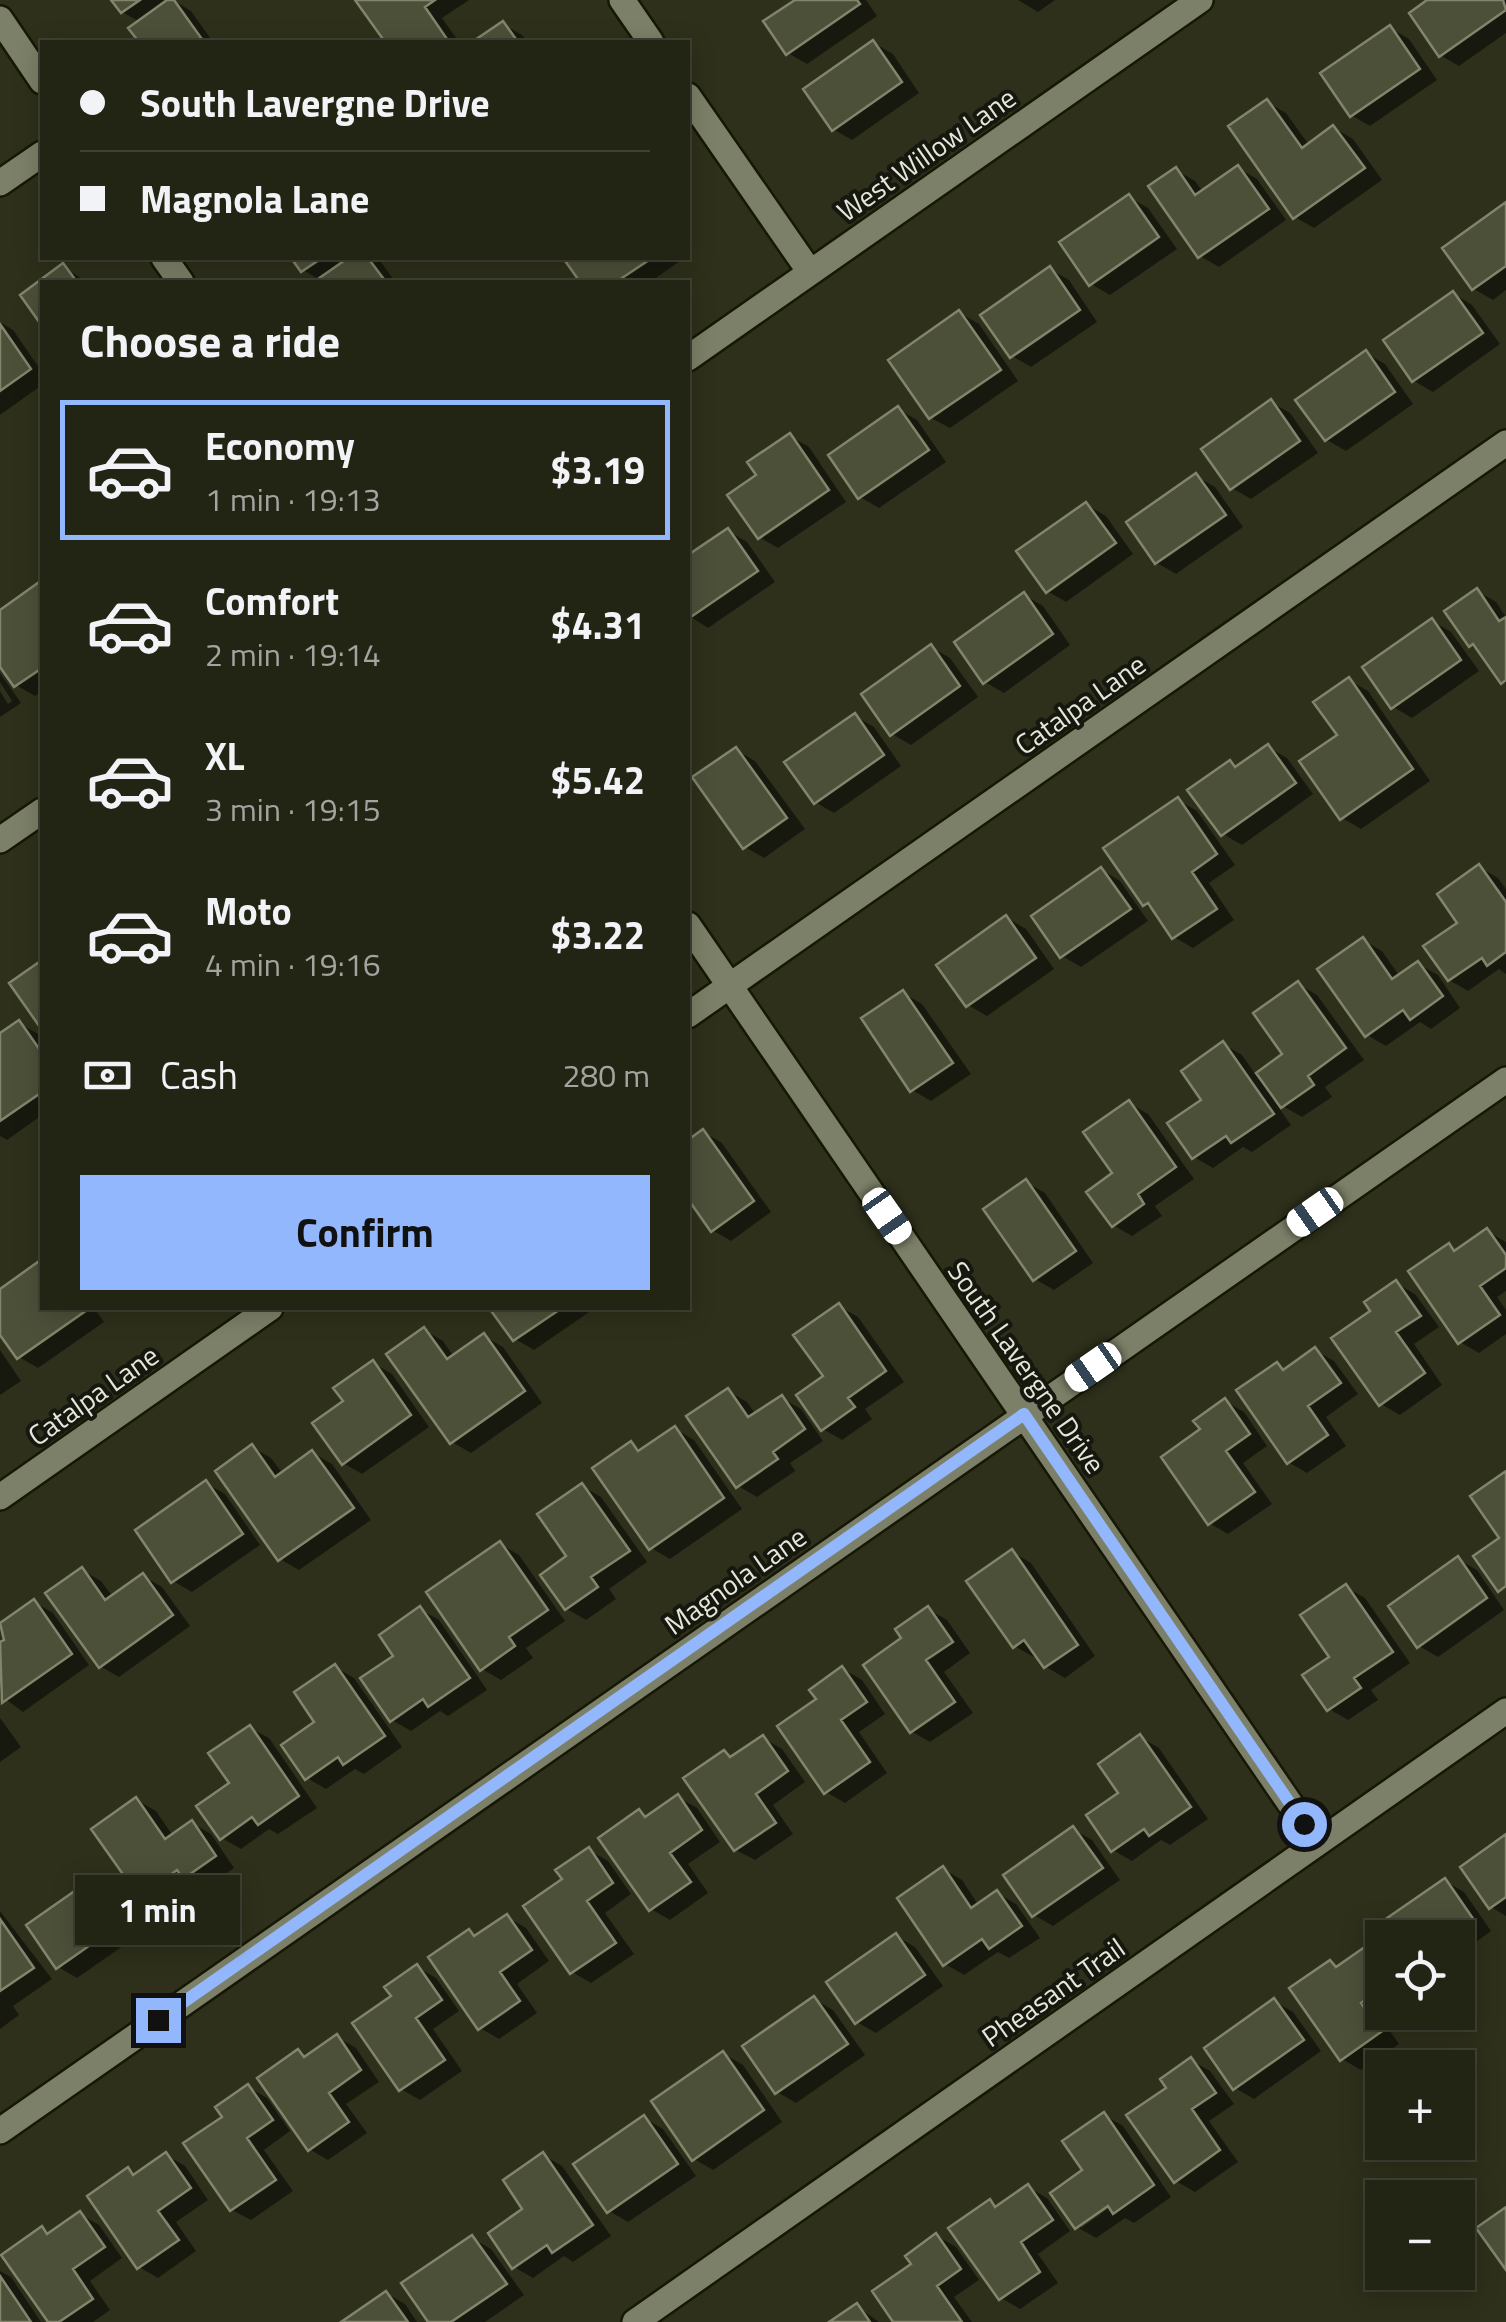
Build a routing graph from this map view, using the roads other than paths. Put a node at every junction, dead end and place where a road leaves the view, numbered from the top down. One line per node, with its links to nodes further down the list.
1 (622, 0): 4 (street)
2 (1200, 0): 9 (street, West Willow Lane)
3 (0, 20): 5 (street)
4 (650, 40)
5 (40, 78)
6 (690, 99): 9 (street)
7 (40, 155): 8 (street)
8 (0, 184)
9 (810, 272): 10 (street, West Willow Lane)
10 (690, 357)
11 (1506, 443): 15 (street, Catalpa Lane)
12 (40, 811): 13 (street)
13 (0, 840)
14 (690, 928): 15 (street, South Lavergne Drive)
15 (729, 986): 16 (street, Catalpa Lane); 19 (street, South Lavergne Drive)
16 (690, 1014)
17 (1506, 1080): 19 (street, Magnola Lane)
18 (267, 1310): 20 (street, Catalpa Lane)
19 (1024, 1414): 22 (street, South Lavergne Drive); 23 (street, Magnola Lane)
20 (0, 1497)
21 (1506, 1711): 22 (street, Pheasant Trail)
22 (1318, 1843): 24 (street, Pheasant Trail)
23 (0, 2132)
24 (634, 2322)

